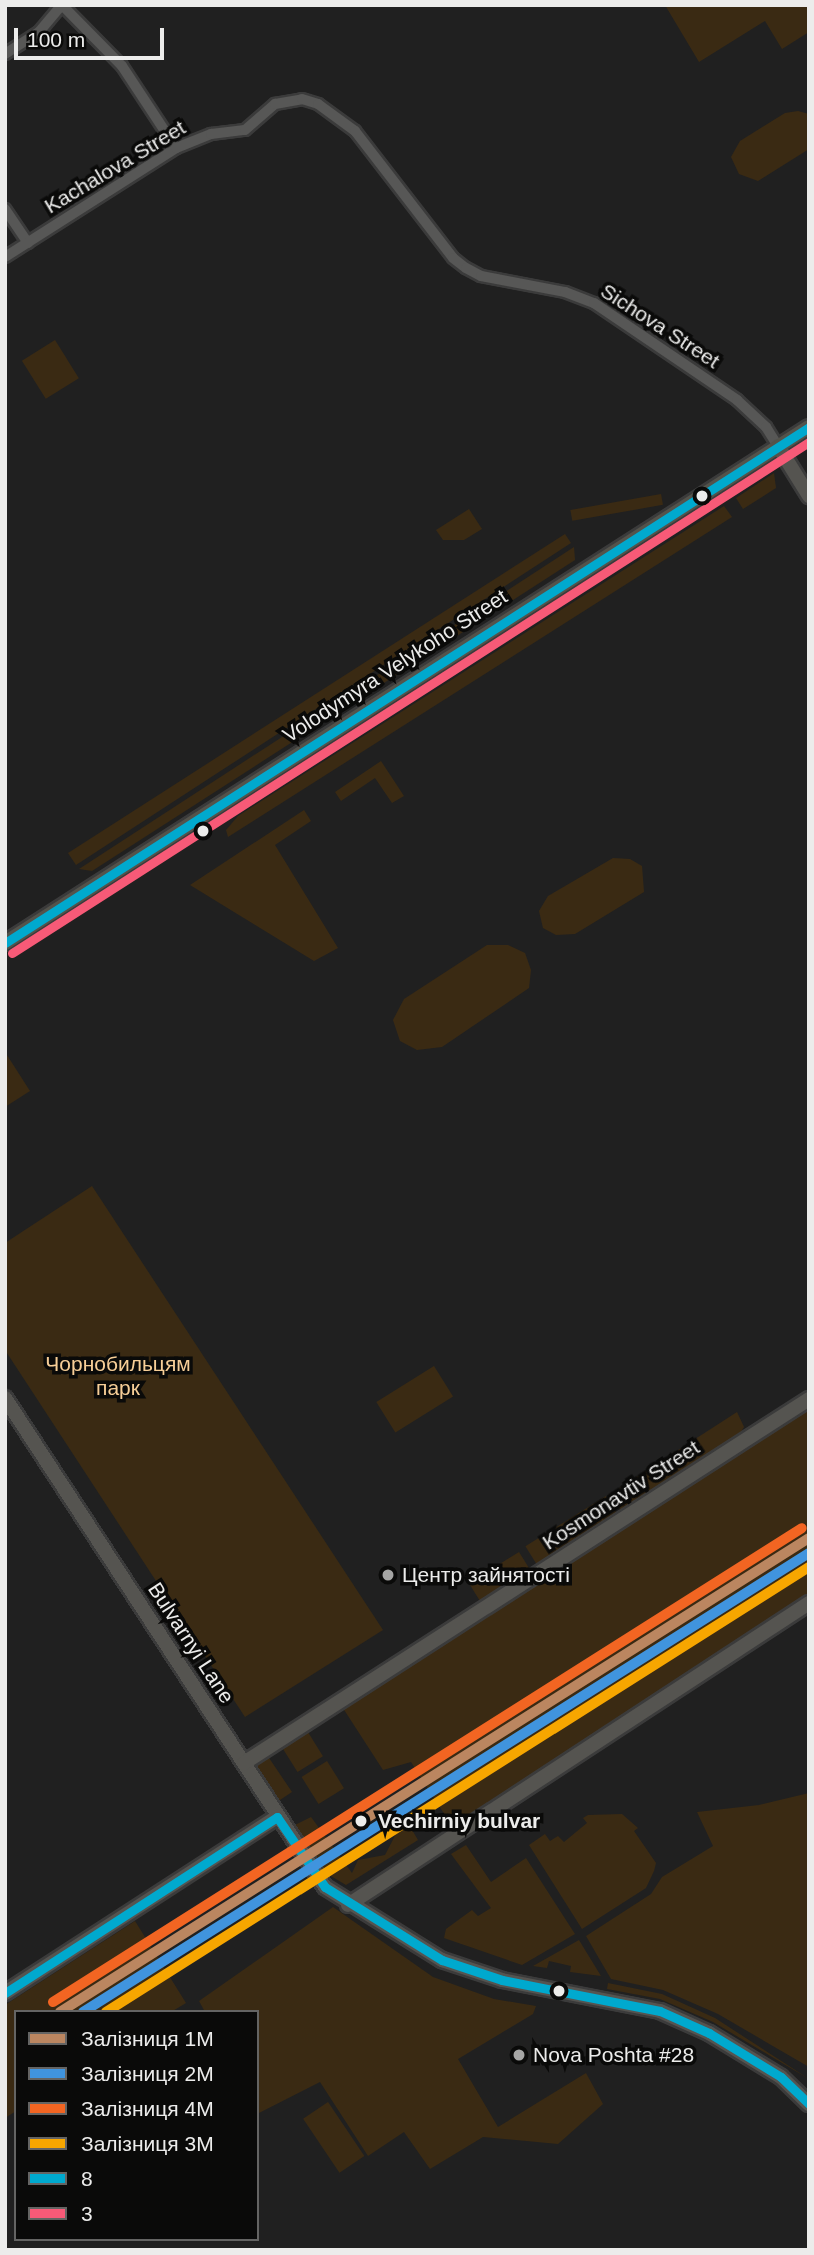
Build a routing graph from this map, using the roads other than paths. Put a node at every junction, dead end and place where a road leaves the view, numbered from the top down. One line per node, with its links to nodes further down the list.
1 (62, 5): 2 (street); 4 (street)
2 (5, 54)
3 (355, 131): 4 (street, Kachalova Street); 9 (street, Sichova Street)
4 (176, 148): 6 (street, Kachalova Street)
5 (5, 209): 6 (street)
6 (27, 243): 7 (street, Kachalova Street)
7 (5, 257)
8 (809, 426): 9 (main road, Volodymyra Velykoho Street)
9 (778, 446): 10 (street); 11 (main road, Volodymyra Velykoho Street)
10 (809, 496)
11 (5, 943)
12 (5, 1398): 15 (street, Bulvarnyi Lane)
13 (807, 1404): 15 (street, Kosmonavtiv Street)
14 (809, 1603): 17 (street)
15 (244, 1763): 16 (street, Bulvarnyi Lane)
16 (277, 1817): 17 (street, Bulvarnyi Lane); 18 (street)
17 (348, 1905): 19 (street, Bulvarnyi Lane)
18 (5, 1993)
19 (807, 2097)

